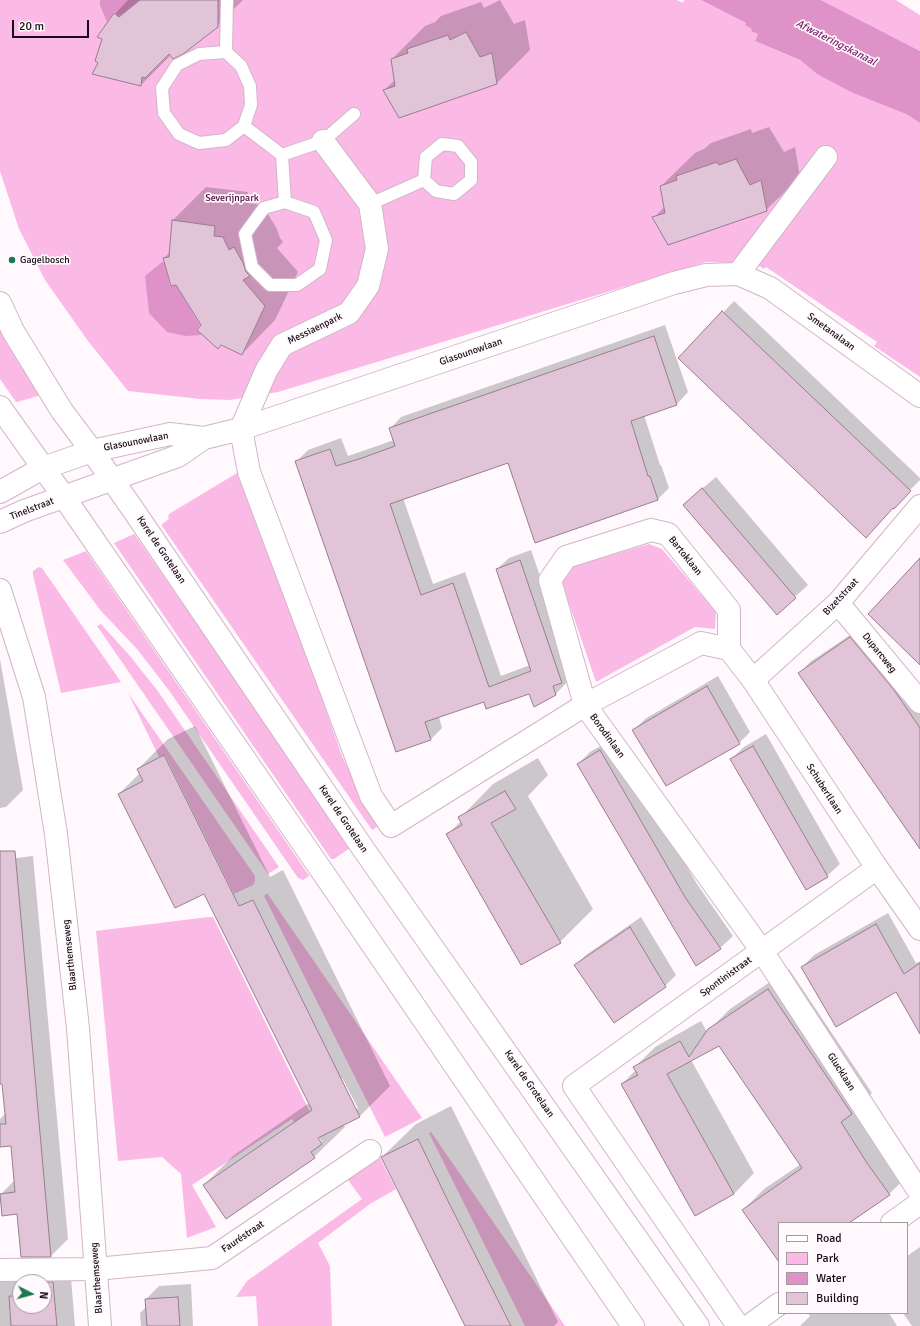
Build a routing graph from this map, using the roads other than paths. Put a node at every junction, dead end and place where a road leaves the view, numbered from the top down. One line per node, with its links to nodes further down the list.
1 (227, 0): 2 (lane)
2 (226, 52): 4 (lane); 4 (lane)
3 (354, 114): 5 (lane)
4 (244, 126): 6 (lane)
5 (323, 141): 6 (lane); 10 (street, Messiaenpark)
6 (282, 155): 9 (lane)
7 (826, 157): 11 (street)
8 (424, 180): 8 (lane); 10 (lane)
9 (285, 202): 9 (lane)
10 (370, 204): 15 (street, Messiaenpark)
11 (738, 274): 13 (street, Smetanalaan); 15 (street, Glasounowlaan)
12 (0, 303): 17 (street, Karel de Grotelaan)
13 (920, 396)
14 (0, 407): 18 (street)
15 (241, 429): 16 (street, Glasounowlaan); 29 (street, Borodinlaan)
16 (204, 438): 17 (street, Glasounowlaan); 19 (street, Glasounowlaan)
17 (92, 451): 18 (street, Glasounowlaan); 19 (street, Karel de Grotelaan)
18 (44, 468): 20 (street); 21 (street)
19 (112, 480): 21 (street, Tinelstraat); 42 (street, Karel de Grotelaan)
20 (0, 492)
21 (64, 497): 23 (street, Tinelstraat); 41 (street)
22 (920, 506): 25 (street, Bizetstraat)
23 (0, 522)
24 (0, 590): 38 (street, Blaarthemseweg)
25 (838, 603): 27 (street, Bizetstraat); 28 (street, Duparcweg)
26 (729, 649): 27 (street, Schubertlaan); 29 (street); 29 (street, Bartoklaan)
27 (753, 680): 30 (street, Schubertlaan)
28 (920, 702)
29 (585, 705): 32 (street, Borodinlaan)
30 (877, 868): 31 (street, Schubertlaan); 32 (street, Spontinistraat)
31 (917, 917)
32 (762, 951): 34 (street, Glucklaan); 43 (street, Spontinistraat)
33 (370, 1151): 38 (street, Fauréstraat)
34 (920, 1193)
35 (920, 1202): 36 (street)
36 (893, 1222)
37 (0, 1270): 38 (street, Fauréstraat)
38 (96, 1270): 40 (street, Blaarthemseweg)
39 (778, 1305): 44 (street)
40 (100, 1326)
41 (633, 1326)
42 (698, 1326)
43 (738, 1326)
44 (749, 1326)

